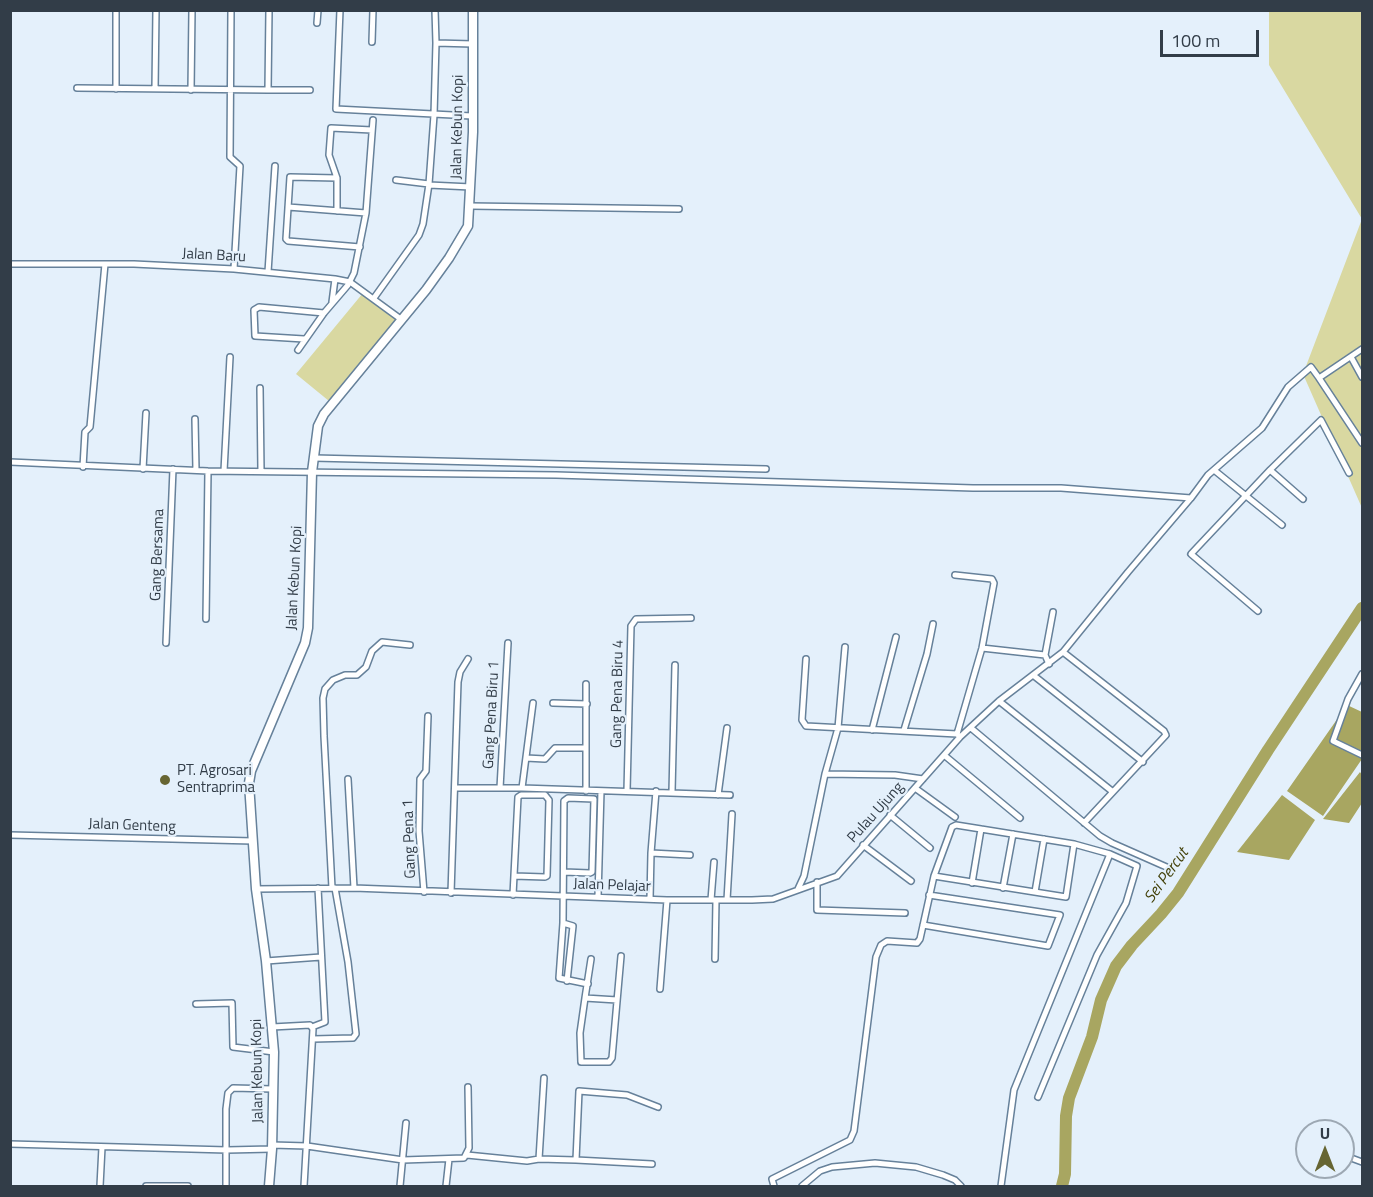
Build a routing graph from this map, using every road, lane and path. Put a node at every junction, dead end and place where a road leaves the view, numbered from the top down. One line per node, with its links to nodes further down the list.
1 (116, 10): 16 (street)
2 (156, 10): 17 (street)
3 (192, 10): 18 (street)
4 (231, 10): 21 (street)
5 (269, 10): 19 (street)
6 (318, 10): 11 (street)
7 (340, 10): 22 (street)
8 (373, 10): 12 (street)
9 (435, 10): 13 (street)
10 (473, 10): 14 (main road, Jalan Kebun Kopi)
11 (317, 23)
12 (372, 42)
13 (436, 43): 14 (street); 22 (street)
14 (473, 44): 23 (main road, Jalan Kebun Kopi)
15 (77, 88): 16 (street)
16 (116, 89): 17 (street)
17 (156, 89): 18 (street)
18 (191, 90): 21 (street)
19 (268, 90): 20 (street); 21 (street)
20 (310, 90)
21 (230, 91): 39 (street)
22 (434, 115): 23 (street); 29 (street)
23 (472, 116): 30 (main road, Jalan Kebun Kopi)
24 (373, 120): 25 (street)
25 (372, 130): 27 (street); 35 (street)
26 (275, 166): 40 (street)
27 (337, 178): 32 (street); 34 (street)
28 (396, 180): 29 (street)
29 (429, 184): 30 (street); 43 (street)
30 (471, 187): 31 (main road, Jalan Kebun Kopi)
31 (470, 206): 33 (street); 46 (main road, Jalan Kebun Kopi)
32 (288, 207): 34 (street); 36 (street)
33 (679, 209)
34 (338, 211): 35 (street)
35 (366, 213): 36 (street)
36 (360, 247): 42 (street)
37 (10, 264): 38 (street, Jalan Baru)
38 (105, 264): 39 (street, Jalan Baru); 60 (street)
39 (234, 269): 40 (street, Jalan Baru)
40 (267, 272): 41 (street, Jalan Baru)
41 (335, 279): 42 (street, Jalan Baru); 44 (street)
42 (350, 282): 43 (street, Jalan Baru); 44 (street)
43 (374, 298): 46 (street, Jalan Baru)
44 (332, 304): 45 (street)
45 (324, 312): 47 (street); 47 (street)
46 (402, 320): 58 (main road, Jalan Kebun Kopi)
47 (304, 339): 49 (street)
48 (1362, 349): 51 (street)
49 (298, 350)
50 (230, 357): 68 (street)
51 (1351, 357): 52 (street); 53 (street)
52 (1362, 376)
53 (1319, 378): 57 (street); 65 (street, Pulau Ujung)
54 (260, 388): 69 (street)
55 (146, 413): 61 (street)
56 (195, 419): 64 (street)
57 (1362, 443)
58 (314, 458): 63 (street); 70 (main road, Jalan Kebun Kopi)
59 (10, 462): 60 (street)
60 (83, 467): 61 (street)
61 (143, 469): 62 (street)
62 (173, 469): 64 (street); 83 (street, Gang Bersama)
63 (766, 469)
64 (196, 470): 67 (street)
65 (1214, 470): 72 (street); 73 (street, Pulau Ujung)
66 (1270, 470): 71 (street); 72 (street); 74 (street)
67 (208, 471): 68 (street); 80 (street)
68 (224, 471): 69 (street)
69 (261, 471): 70 (street)
70 (312, 472): 73 (street); 137 (main road, Jalan Kebun Kopi)
71 (1349, 473)
72 (1246, 497): 75 (street); 77 (street)
73 (1191, 498): 88 (street, Pulau Ujung)
74 (1303, 499)
75 (1282, 525)
76 (955, 575): 87 (street)
77 (1258, 611)
78 (1053, 612): 89 (street)
79 (691, 618): 122 (street, Gang Pena Biru 4)
80 (206, 619)
81 (933, 624): 106 (street)
82 (896, 637): 105 (street)
83 (166, 642)
84 (508, 643): 117 (street, Gang Pena Biru 1)
85 (410, 645): 153 (street)
86 (845, 647): 103 (street)
87 (982, 648): 89 (street); 107 (street)
88 (1063, 652): 92 (street, Pulau Ujung); 112 (street)
89 (1046, 655): 92 (street)
90 (468, 659): 116 (street)
91 (806, 659): 103 (street)
92 (1049, 664): 95 (street, Pulau Ujung)
93 (675, 665): 124 (street)
94 (1362, 674): 109 (street)
95 (1033, 675): 97 (street, Pulau Ujung); 112 (street)
96 (586, 684): 100 (street)
97 (999, 701): 104 (street, Pulau Ujung); 125 (street)
98 (533, 703): 111 (street)
99 (553, 704): 100 (street)
100 (587, 704): 108 (street)
101 (428, 716): 158 (street, Gang Pena 1)
102 (727, 728): 126 (street)
103 (838, 728): 105 (street); 113 (street)
104 (971, 728): 107 (street, Pulau Ujung); 132 (street)
105 (872, 730): 106 (street)
106 (904, 730): 107 (street)
107 (958, 735): 110 (street, Pulau Ujung)
108 (586, 748): 111 (street); 120 (street)
109 (1362, 754)
110 (944, 755): 115 (street, Pulau Ujung); 131 (street)
111 (526, 758): 118 (street)
112 (1143, 762): 125 (street)
113 (825, 774): 115 (street); 157 (street)
114 (348, 779): 154 (street)
115 (923, 779): 119 (street, Pulau Ujung)
116 (455, 788): 117 (street); 160 (street)
117 (500, 788): 118 (street)
118 (522, 788): 120 (street)
119 (915, 788): 129 (street, Pulau Ujung); 130 (street)
120 (585, 790): 121 (street)
121 (601, 791): 122 (street); 164 (street)
122 (627, 791): 123 (street)
123 (657, 791): 124 (street); 141 (street)
124 (672, 792): 126 (street)
125 (1113, 792): 132 (street)
126 (718, 795): 127 (street)
127 (730, 795)
128 (732, 814): 168 (street)
129 (890, 815): 139 (street, Pulau Ujung); 140 (street)
130 (955, 817)
131 (1020, 818)
132 (1084, 823): 145 (street)
133 (981, 829): 134 (street); 148 (street); 151 (street)
134 (1013, 834): 136 (street); 155 (street)
135 (10, 835): 137 (street, Jalan Genteng)
136 (1044, 839): 138 (street); 159 (street)
137 (253, 841): 156 (main road, Jalan Kebun Kopi)
138 (1074, 844): 143 (street); 159 (street)
139 (863, 845): 149 (street); 150 (street, Pulau Ujung)
140 (930, 848)
141 (651, 854): 142 (street); 165 (street)
142 (690, 855)
143 (1110, 855): 190 (street); 215 (street)
144 (714, 862): 167 (street)
145 (1171, 869)
146 (564, 872): 146 (street); 163 (street)
147 (514, 876): 147 (street); 161 (street)
148 (934, 876): 151 (street); 162 (street)
149 (911, 881)
150 (817, 882): 157 (street, Pulau Ujung); 169 (street)
151 (972, 883): 155 (street)
152 (318, 888): 153 (street, Jalan Pelajar); 156 (street, Jalan Pelajar); 173 (street)
153 (333, 888): 154 (street, Jalan Pelajar); 185 (street)
154 (354, 888): 158 (street, Jalan Pelajar)
155 (1003, 888): 159 (street)
156 (256, 889): 176 (main road, Jalan Kebun Kopi)
157 (798, 889): 168 (street, Jalan Pelajar)
158 (424, 892): 160 (street, Jalan Pelajar)
159 (1035, 892)
160 (452, 893): 161 (street, Jalan Pelajar)
161 (513, 895): 163 (street, Jalan Pelajar)
162 (929, 895): 171 (street); 171 (street)
163 (563, 897): 164 (street, Jalan Pelajar); 170 (street)
164 (598, 897): 165 (street, Jalan Pelajar)
165 (650, 899): 166 (street, Jalan Pelajar)
166 (667, 900): 167 (street, Jalan Pelajar); 179 (street)
167 (714, 900): 168 (street, Jalan Pelajar); 175 (street)
168 (727, 900)
169 (905, 913)
170 (563, 923): 177 (street); 177 (street)
171 (923, 925): 212 (street)
172 (621, 956): 181 (street)
173 (321, 957): 176 (street); 184 (street)
174 (591, 959): 178 (street)
175 (715, 959)
176 (266, 961): 183 (main road, Jalan Kebun Kopi)
177 (567, 981): 178 (street)
178 (588, 984): 180 (street)
179 (660, 989)
180 (585, 998): 181 (street); 181 (street)
181 (618, 1000)
182 (196, 1004): 186 (street)
183 (272, 1027): 184 (street); 186 (main road, Jalan Kebun Kopi)
184 (312, 1027): 185 (street)
185 (313, 1039): 194 (street)
186 (274, 1052): 189 (main road, Jalan Kebun Kopi)
187 (544, 1078): 200 (street)
188 (468, 1087): 198 (street)
189 (273, 1089): 196 (main road, Jalan Kebun Kopi); 197 (street)
190 (1038, 1097)
191 (658, 1107): 202 (street)
192 (406, 1123): 201 (street)
193 (10, 1144): 195 (street)
194 (307, 1146): 196 (street); 201 (street); 209 (street)
195 (102, 1147): 197 (street); 204 (street)
196 (272, 1147): 197 (street); 208 (main road, Jalan Kebun Kopi)
197 (227, 1150): 207 (street)
198 (467, 1155): 199 (street); 200 (street)
199 (449, 1159): 201 (street); 211 (street)
200 (539, 1159): 202 (street)
201 (403, 1160): 210 (street)
202 (576, 1160): 203 (street)
203 (652, 1164)
204 (100, 1186)
205 (146, 1186): 206 (street)
206 (188, 1186)
207 (226, 1186)
208 (269, 1186)
209 (304, 1186)
210 (400, 1186)
211 (446, 1186)
212 (774, 1186)
213 (802, 1186): 214 (street)
214 (961, 1186)
215 (1001, 1186)

